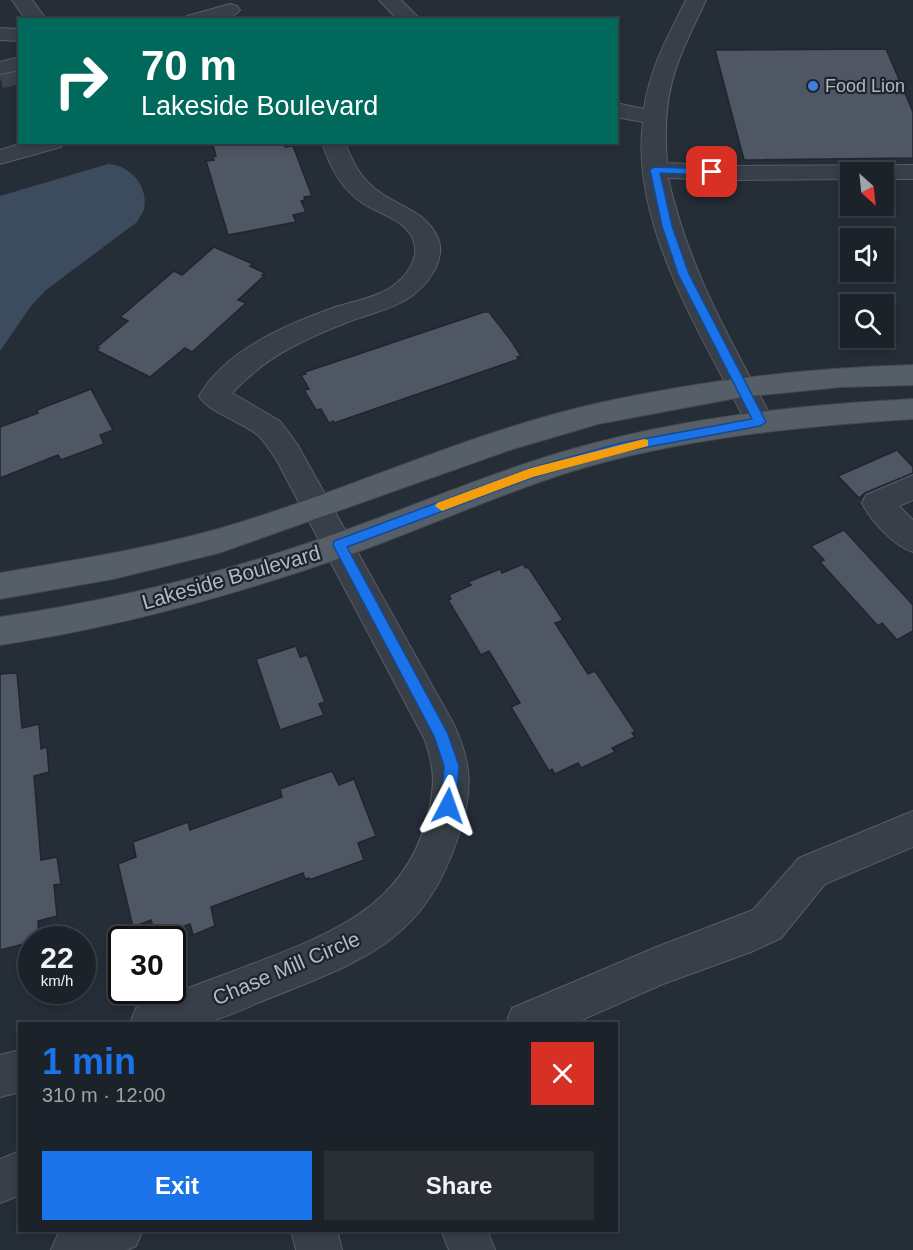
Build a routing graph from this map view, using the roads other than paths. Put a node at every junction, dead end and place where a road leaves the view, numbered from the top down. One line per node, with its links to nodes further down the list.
1 (22, 0): 5 (street)
2 (389, 0): 7 (street)
3 (696, 0): 13 (street)
4 (230, 10): 6 (street)
5 (36, 18)
6 (201, 18)
7 (409, 18)
8 (0, 34): 9 (street)
9 (18, 34)
10 (18, 64): 11 (street)
11 (0, 68)
12 (618, 110): 13 (street)
13 (653, 117): 17 (street)
14 (46, 144): 16 (street)
15 (334, 144): 24 (street, Chase Mill Circle)
16 (0, 157)
17 (654, 170): 18 (street); 20 (street)
18 (913, 172)
19 (913, 375): 20 (main road, Lakeside Boulevard)
20 (742, 387): 22 (street); 24 (main road, Lakeside Boulevard)
21 (913, 409): 22 (main road, Lakeside Boulevard)
22 (760, 422): 26 (main road, Lakeside Boulevard)
23 (913, 487): 25 (street)
24 (318, 506): 26 (street, Chase Mill Circle); 27 (main road, Lakeside Boulevard)
25 (913, 540)
26 (339, 545): 28 (main road, Lakeside Boulevard); 30 (street, Chase Mill Circle)
27 (0, 586)
28 (0, 631)
29 (913, 828): 31 (street)
30 (154, 1022)
31 (529, 1022)
32 (18, 1072): 33 (street)
33 (0, 1076)
34 (18, 1174): 35 (street)
35 (0, 1181)
36 (115, 1232): 39 (street)
37 (314, 1232): 40 (street)
38 (465, 1232): 41 (street)
39 (74, 1250)
40 (319, 1250)
41 (472, 1250)

